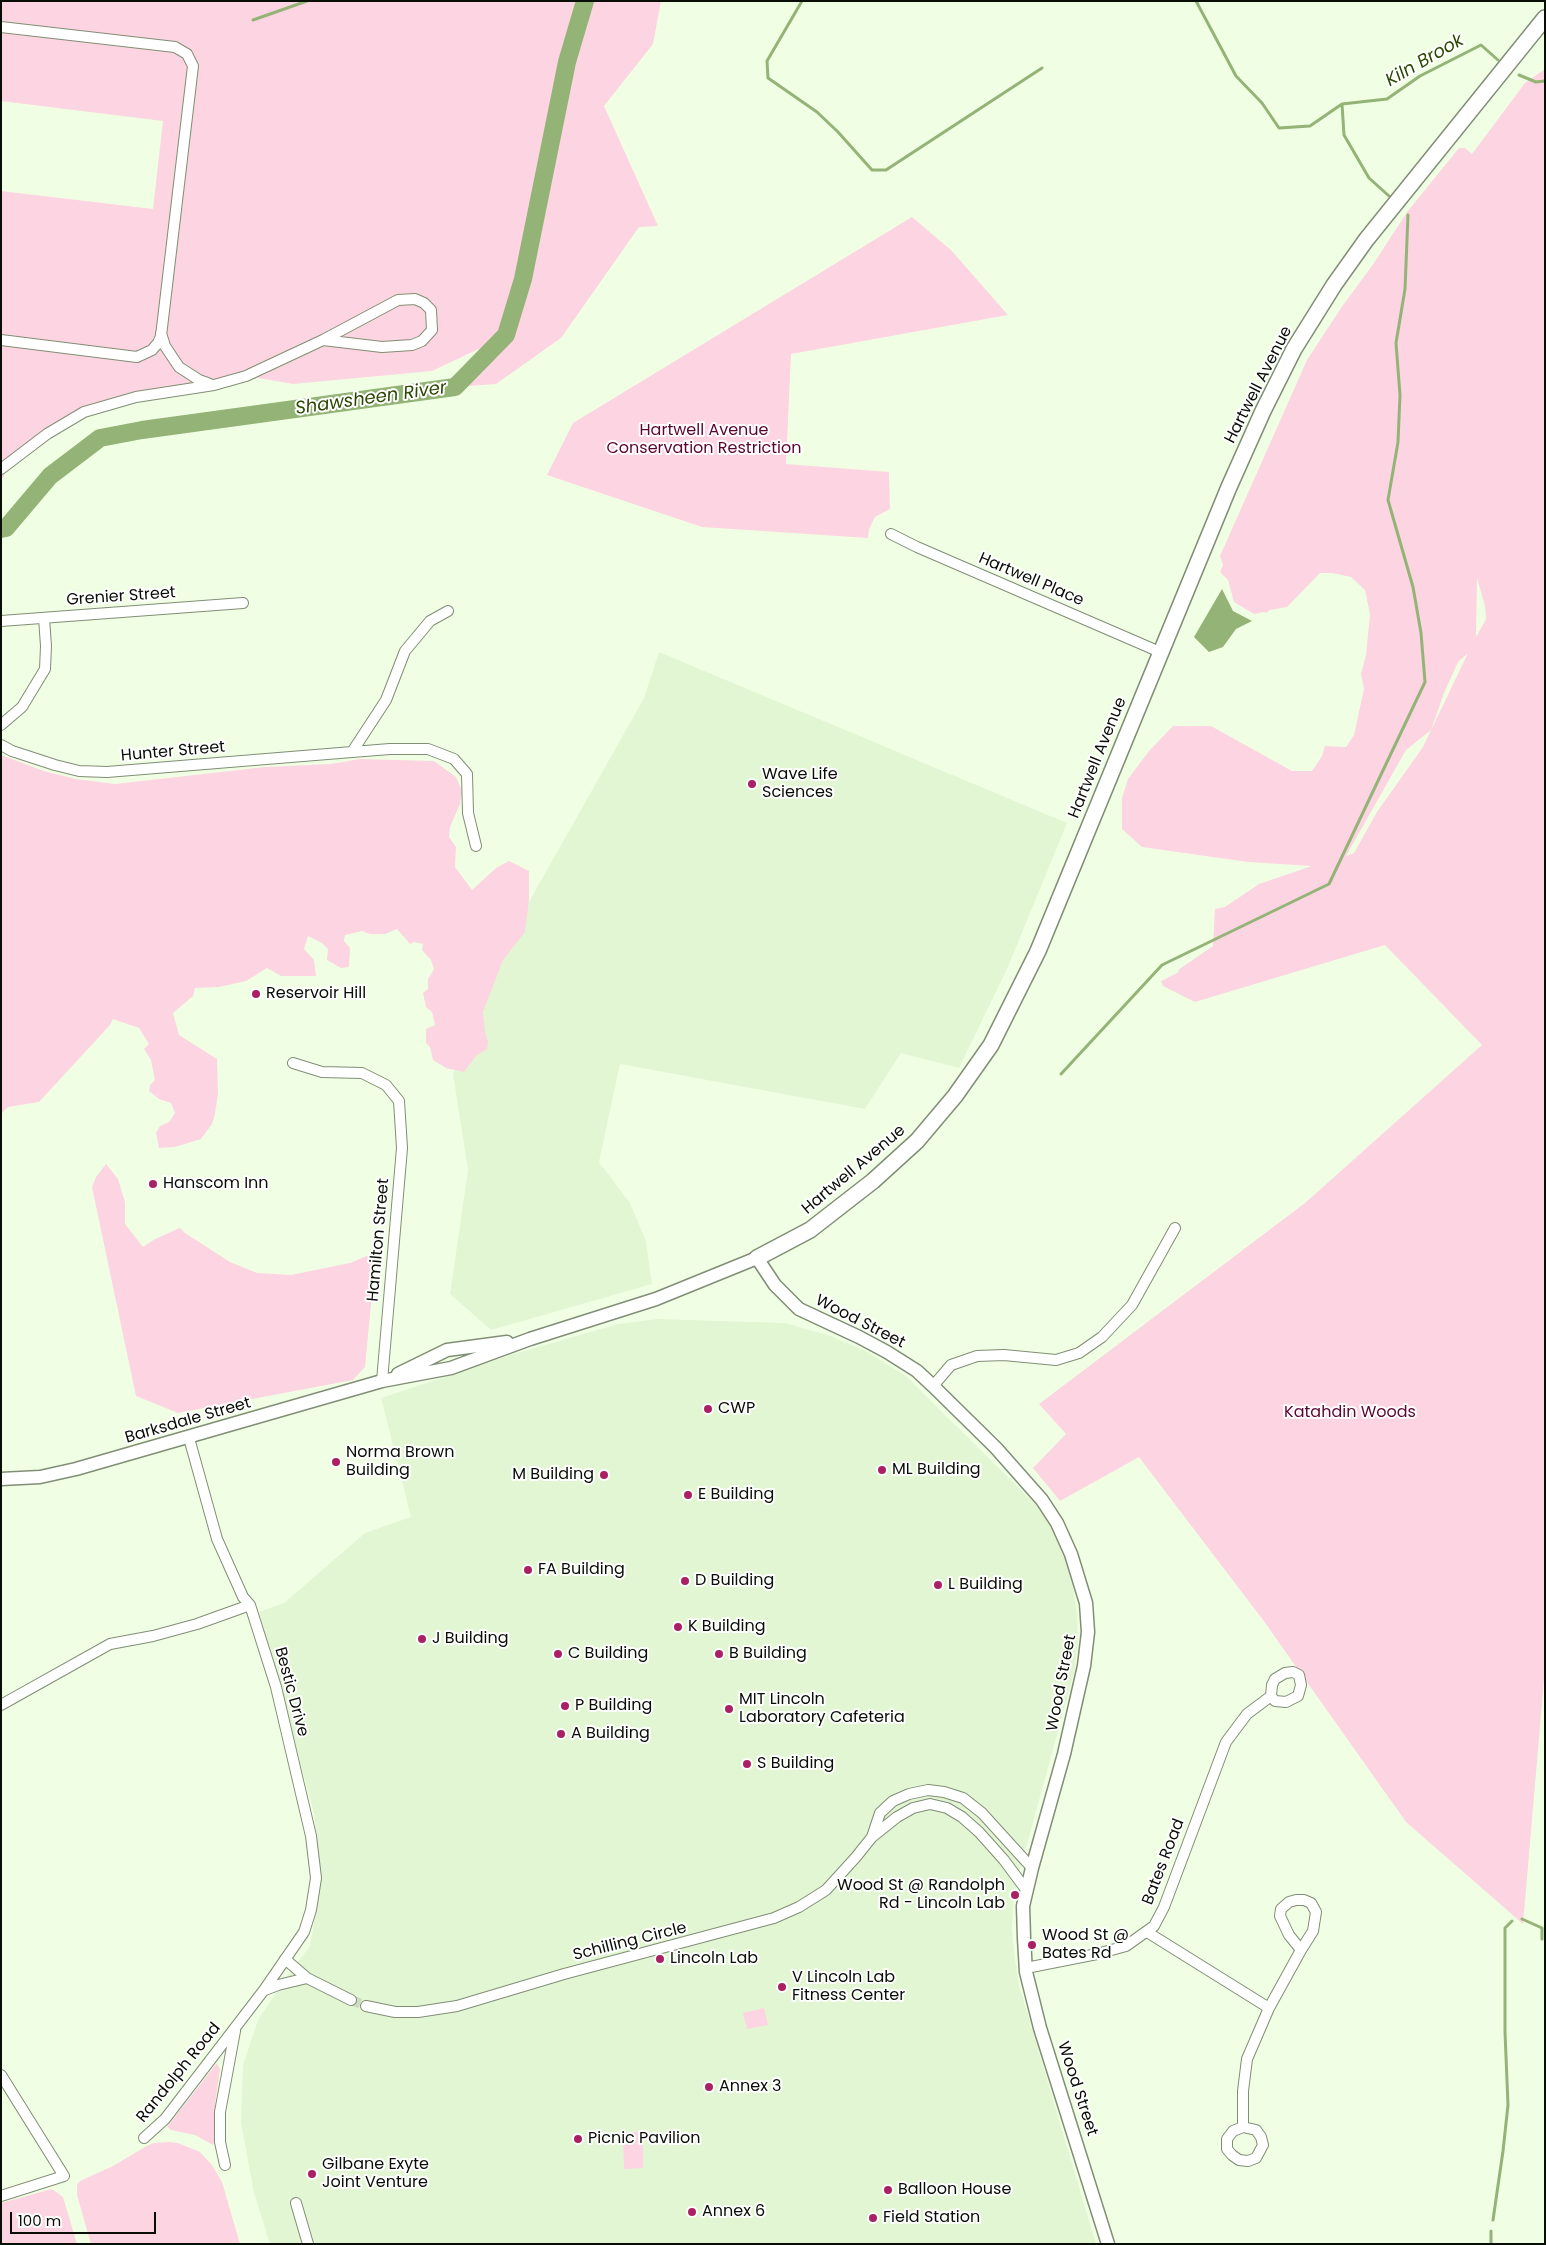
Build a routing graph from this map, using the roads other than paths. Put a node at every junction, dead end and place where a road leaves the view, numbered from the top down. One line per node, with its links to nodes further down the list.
1 (1545, 18): 13 (main road, Hartwell Avenue)
2 (1, 27): 3 (street)
3 (161, 333): 4 (street); 6 (street)
4 (1, 340)
5 (324, 340): 5 (street); 6 (street)
6 (214, 385): 7 (street)
7 (1, 469)
8 (891, 534): 13 (street, Hartwell Place)
9 (242, 603): 11 (street, Grenier Street)
10 (448, 611): 16 (street)
11 (44, 618): 12 (street, Grenier Street); 14 (street)
12 (1, 621)
13 (1160, 652): 20 (main road, Hartwell Avenue)
14 (1, 725)
15 (1, 745): 16 (street, Hunter Street)
16 (352, 752): 17 (street, Hunter Street)
17 (476, 846)
18 (293, 1063): 24 (street, Hamilton Street)
19 (1175, 1228): 25 (street)
20 (757, 1258): 21 (street, Hartwell Avenue); 25 (street, Wood Street)
21 (530, 1339): 22 (street, Hartwell Avenue); 23 (street, Hartwell Avenue)
22 (446, 1350): 24 (street, Barksdale Street)
23 (451, 1368): 24 (street, Barksdale Street)
24 (382, 1381): 26 (street, Barksdale Street)
25 (934, 1386): 32 (street, Wood Street)
26 (189, 1438): 27 (street, Barksdale Street); 28 (street, Bestic Drive)
27 (1, 1479)
28 (250, 1605): 30 (street); 36 (street, Bestic Drive)
29 (1271, 1696): 34 (street, Bates Road)
30 (1, 1705)
31 (872, 1837): 32 (street, Schilling Circle); 33 (street, Schilling Circle); 41 (street, Schilling Circle)
32 (1032, 1868): 33 (street, Wood Street)
33 (1026, 1890): 37 (street, Wood Street)
34 (1147, 1932): 37 (street, Bates Road); 42 (street)
35 (1301, 1950): 35 (street); 42 (street)
36 (286, 1959): 38 (street); 39 (street, Randolph Road)
37 (1026, 1968): 51 (street, Wood Street)
38 (307, 1978): 39 (street); 40 (street)
39 (264, 1990): 43 (street, Randolph Road)
40 (351, 2000)
41 (366, 2006)
42 (1269, 2008): 45 (street)
43 (236, 2026): 46 (street, Randolph Road); 47 (street, Randolph Road)
44 (1, 2075): 48 (street)
45 (1243, 2127)
46 (144, 2138)
47 (225, 2166)
48 (1, 2196)
49 (296, 2203): 50 (street)
50 (308, 2244)
51 (1108, 2244)

